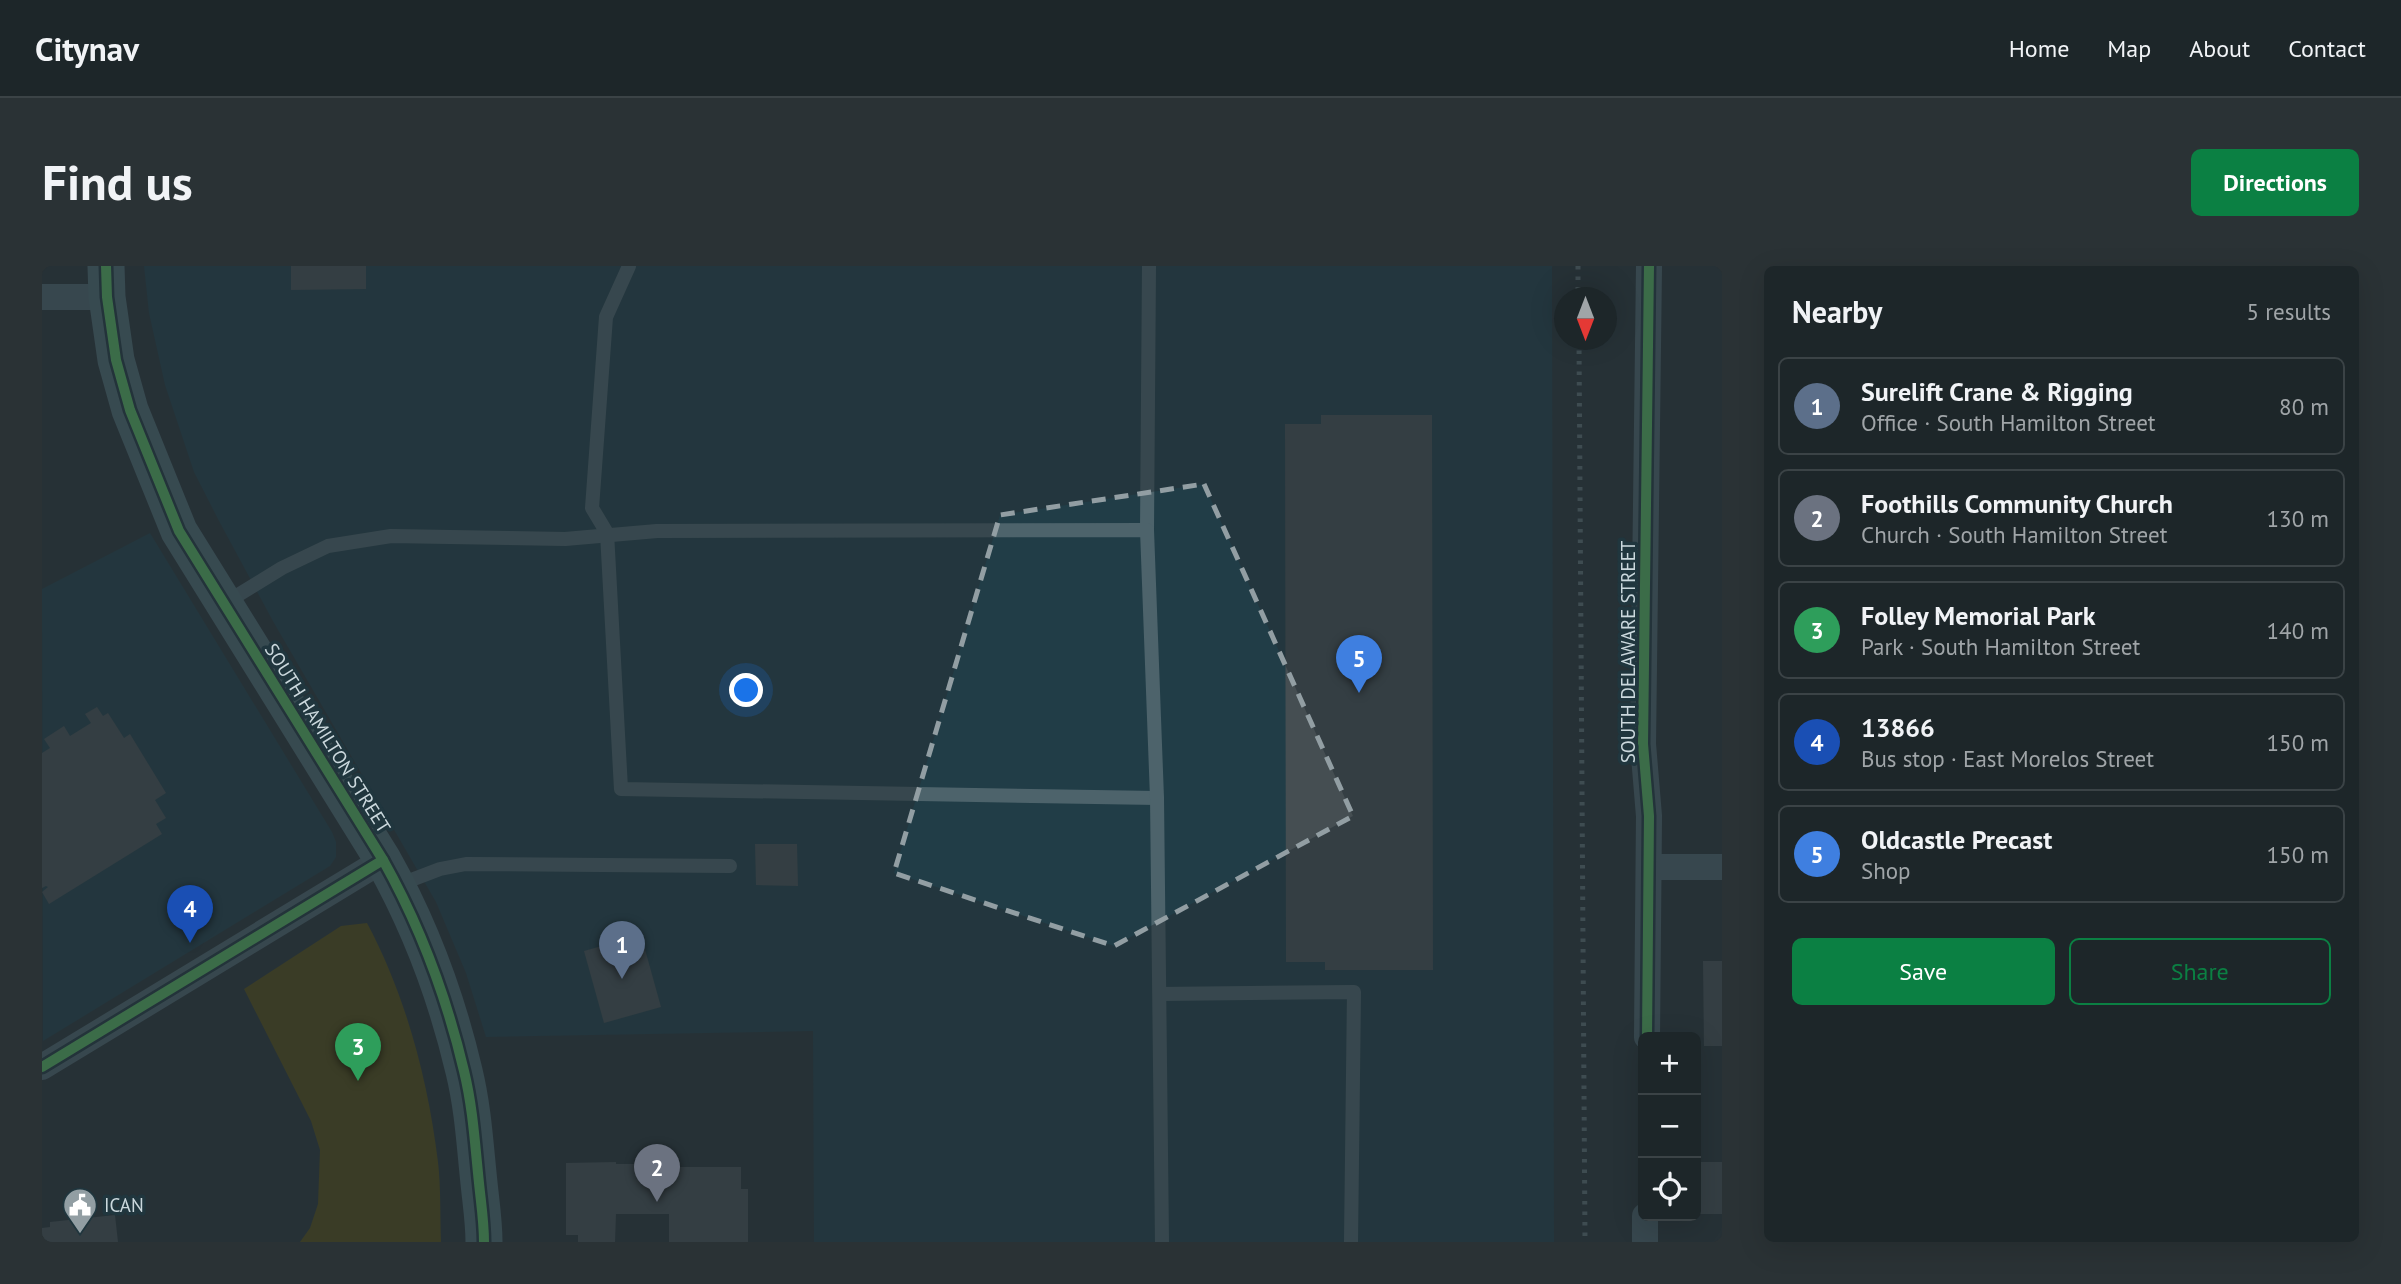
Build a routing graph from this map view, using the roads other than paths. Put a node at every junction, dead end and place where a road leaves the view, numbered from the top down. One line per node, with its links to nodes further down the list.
1 (629, 266): 7 (lane)
2 (1149, 266): 6 (lane)
3 (1649, 266): 11 (street, SOUTH DELAWARE STREET)
4 (107, 282): 5 (street); 8 (street, SOUTH HAMILTON STREET)
5 (42, 297)
6 (1147, 530): 7 (lane); 9 (lane)
7 (607, 533): 8 (lane); 9 (lane)
8 (224, 604): 13 (street, SOUTH HAMILTON STREET)
9 (1157, 799): 14 (lane)
10 (730, 866): 13 (lane)
11 (1648, 867): 12 (street); 15 (street, SOUTH DELAWARE STREET)
12 (1722, 867)
13 (390, 873): 16 (street); 18 (street, SOUTH HAMILTON STREET)
14 (1160, 994): 19 (lane); 20 (lane)
15 (1647, 1032)
16 (42, 1067)
17 (1645, 1221): 21 (street)
18 (484, 1242)
19 (1162, 1242)
20 (1351, 1242)
21 (1645, 1242)

